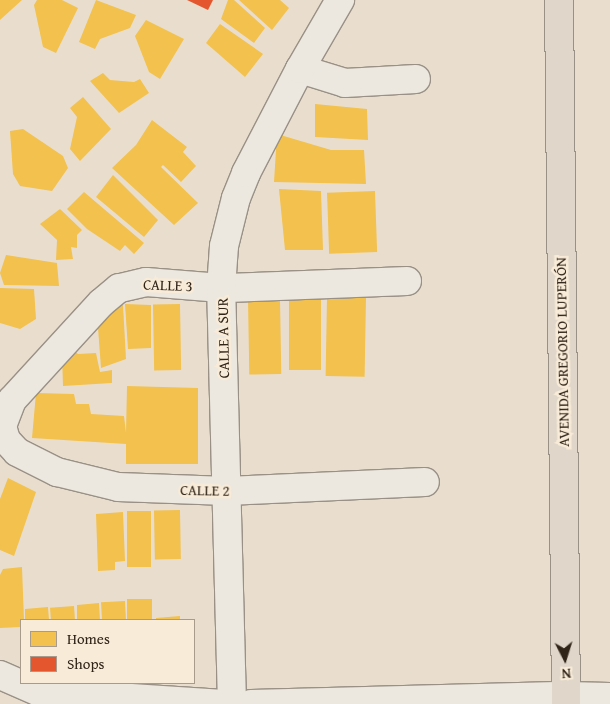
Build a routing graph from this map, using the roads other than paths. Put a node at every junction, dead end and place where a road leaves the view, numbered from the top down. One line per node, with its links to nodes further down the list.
1 (340, 0): 3 (street, CALLE A SUR)
2 (559, 0): 14 (main road, AVENIDA GREGORIO LUPERÓN)
3 (300, 69): 4 (street); 6 (street, CALLE A SUR)
4 (416, 80)
5 (407, 281): 6 (street, CALLE 3)
6 (221, 288): 7 (street, CALLE 3); 9 (street, CALLE A SUR)
7 (2, 432): 9 (street, CALLE 2)
8 (424, 482): 9 (street, CALLE 2)
9 (227, 491): 16 (street, CALLE A SUR)
10 (0, 675): 11 (street)
11 (20, 684)
12 (21, 684): 15 (street)
13 (610, 697): 14 (street)
14 (566, 700): 17 (street)
15 (224, 704)
16 (232, 704)
17 (251, 704)

